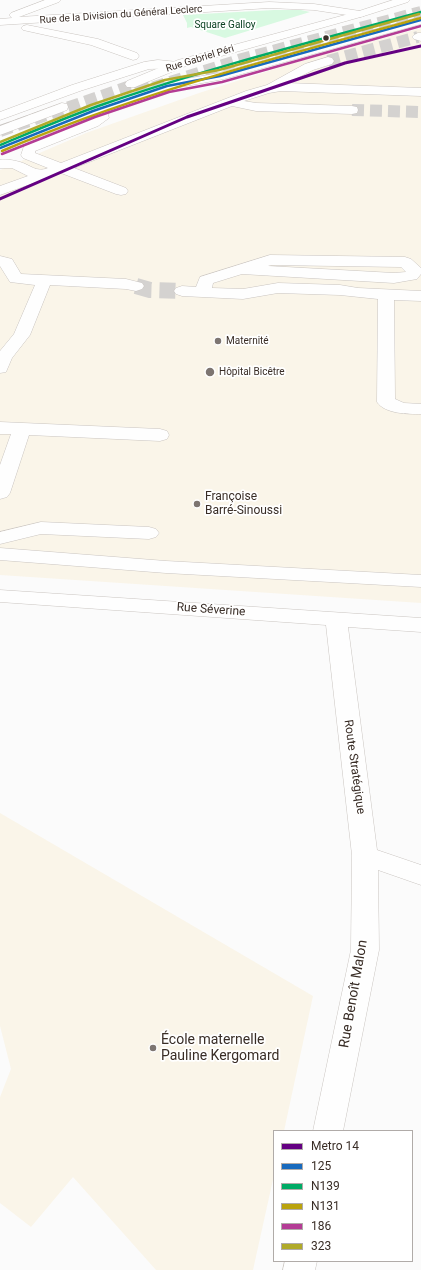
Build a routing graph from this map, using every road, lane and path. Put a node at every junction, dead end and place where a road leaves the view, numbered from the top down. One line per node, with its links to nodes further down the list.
1 (55, 0): 7 (street)
2 (367, 0): 3 (street)
3 (400, 1): 4 (street); 5 (street, Rue Gabriel Péri)
4 (421, 4)
5 (360, 14): 7 (street, Rue de la Division du Général Leclerc); 10 (street, Rue Gabriel Péri)
6 (421, 20): 15 (street, Rue Gabriel Péri)
7 (2, 22): 8 (street)
8 (133, 56)
9 (328, 61): 11 (street)
10 (174, 65): 16 (street); 17 (street, Rue Gabriel Péri)
11 (268, 89): 12 (street); 13 (street)
12 (421, 92)
13 (232, 102): 14 (street); 20 (street)
14 (352, 110)
15 (92, 111): 18 (street, Rue Gabriel Péri); 20 (street)
16 (0, 116)
17 (0, 131)
18 (0, 148)
19 (0, 164): 21 (street)
20 (60, 168): 21 (street); 23 (street)
21 (39, 176): 22 (street)
22 (0, 191)
23 (121, 191)
24 (0, 261): 27 (street)
25 (242, 269): 25 (street); 31 (street)
26 (0, 278): 27 (street)
27 (16, 279): 28 (street)
28 (44, 281): 29 (street); 34 (street)
29 (136, 286)
30 (182, 291): 31 (street)
31 (203, 292): 32 (street)
32 (386, 295): 33 (street); 35 (street)
33 (421, 296)
34 (0, 368)
35 (421, 409)
36 (0, 428): 37 (street)
37 (22, 429): 38 (street); 39 (street)
38 (160, 435)
39 (0, 493)
40 (149, 533): 41 (street)
41 (0, 538)
42 (0, 554): 43 (street)
43 (421, 581)
44 (0, 596): 45 (street, Rue Séverine)
45 (336, 620): 46 (street, Rue Séverine); 47 (street, Route Stratégique)
46 (421, 625)
47 (365, 855): 48 (street); 49 (street, Rue Benoît Malon)
48 (421, 875)
49 (328, 1130)

